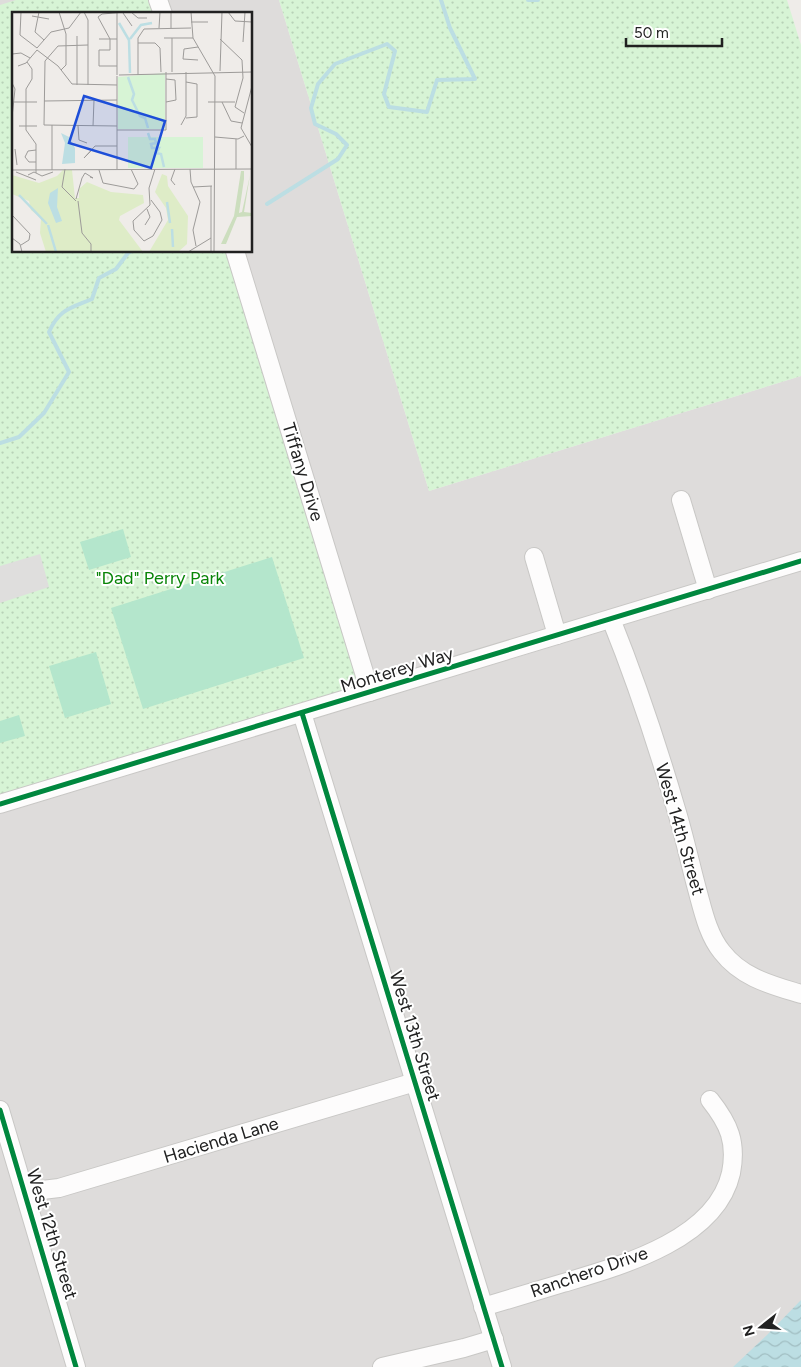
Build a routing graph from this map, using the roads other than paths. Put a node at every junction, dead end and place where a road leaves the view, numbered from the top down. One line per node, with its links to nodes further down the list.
1 (235, 252): 8 (street, Tiffany Drive)
2 (681, 500): 5 (street)
3 (534, 557): 7 (street)
4 (801, 561): 5 (street, Monterey Way)
5 (708, 590): 6 (street, Monterey Way)
6 (611, 619): 7 (street, Monterey Way); 11 (street, West 14th Street)
7 (557, 635): 8 (street, Monterey Way)
8 (370, 692): 9 (street, Monterey Way)
9 (302, 713): 10 (street, Monterey Way); 12 (street, West 13th Street)
10 (0, 804)
11 (801, 994)
12 (415, 1082): 15 (street, Hacienda Lane); 16 (street, West 13th Street)
13 (710, 1100): 16 (street, Ranchero Drive)
14 (0, 1110): 15 (street, West 12th Street)
15 (25, 1192): 18 (street, West 12th Street)
16 (483, 1307): 17 (street, West 13th Street)
17 (494, 1339): 19 (street); 20 (street, West 13th Street)
18 (76, 1367)
19 (382, 1367)
20 (502, 1367)

